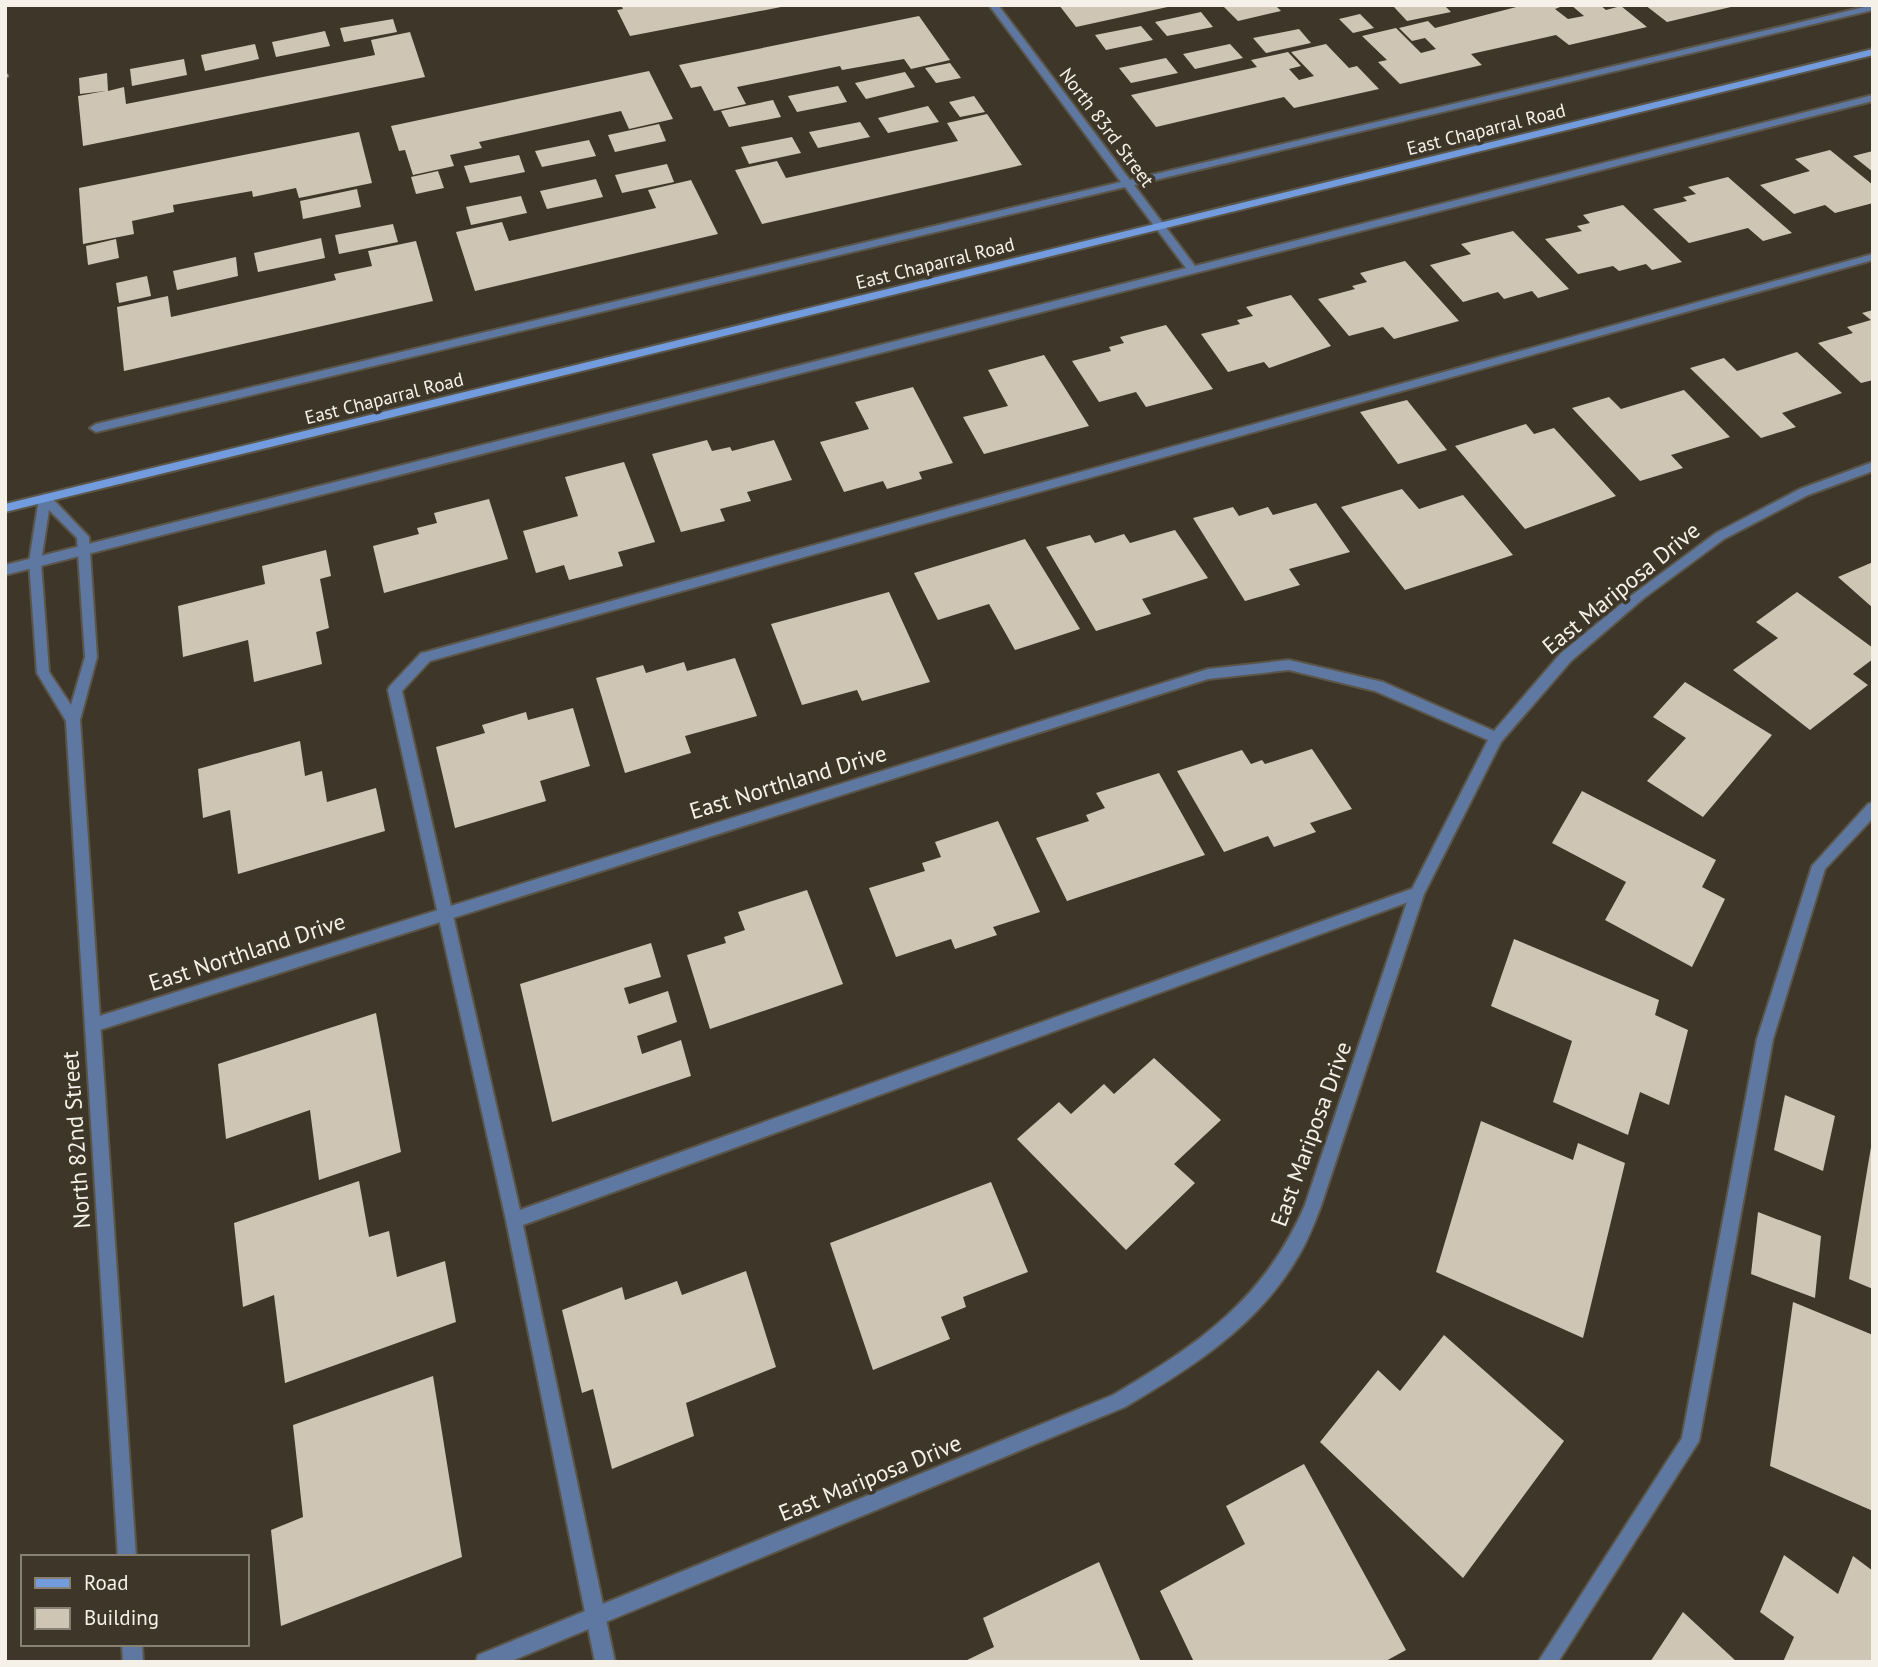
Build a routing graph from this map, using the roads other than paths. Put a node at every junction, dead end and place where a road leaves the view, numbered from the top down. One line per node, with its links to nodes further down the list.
1 (993, 5): 5 (street, North 83rd Street)
2 (1873, 8): 5 (street)
3 (1873, 52): 6 (main road, East Chaparral Road)
4 (1873, 98): 8 (street)
5 (1127, 183): 6 (street, North 83rd Street); 9 (street)
6 (1159, 227): 8 (street, North 83rd Street); 11 (main road, East Chaparral Road)
7 (1873, 257): 20 (street)
8 (1193, 270): 13 (street)
9 (96, 428)
10 (1873, 467): 17 (street, East Mariposa Drive)
11 (45, 498): 12 (main road, East Chaparral Road); 13 (street, North 82nd Street); 14 (street, North 82nd Street)
12 (5, 508)
13 (83, 550): 14 (street); 16 (street, North 82nd Street)
14 (35, 562): 15 (street); 16 (street, North 82nd Street)
15 (5, 570)
16 (73, 720): 21 (street, North 82nd Street)
17 (1496, 738): 19 (street, East Mariposa Drive); 20 (street, East Northland Drive)
18 (1873, 808): 27 (street)
19 (1417, 892): 22 (street); 24 (street, East Mariposa Drive)
20 (444, 913): 21 (street, East Northland Drive); 22 (street)
21 (93, 1025): 23 (street, North 82nd Street)
22 (514, 1220): 24 (street)
23 (127, 1555)
24 (595, 1615): 25 (street, East Mariposa Drive); 26 (street)
25 (485, 1662)
26 (605, 1662)
27 (1547, 1662)

